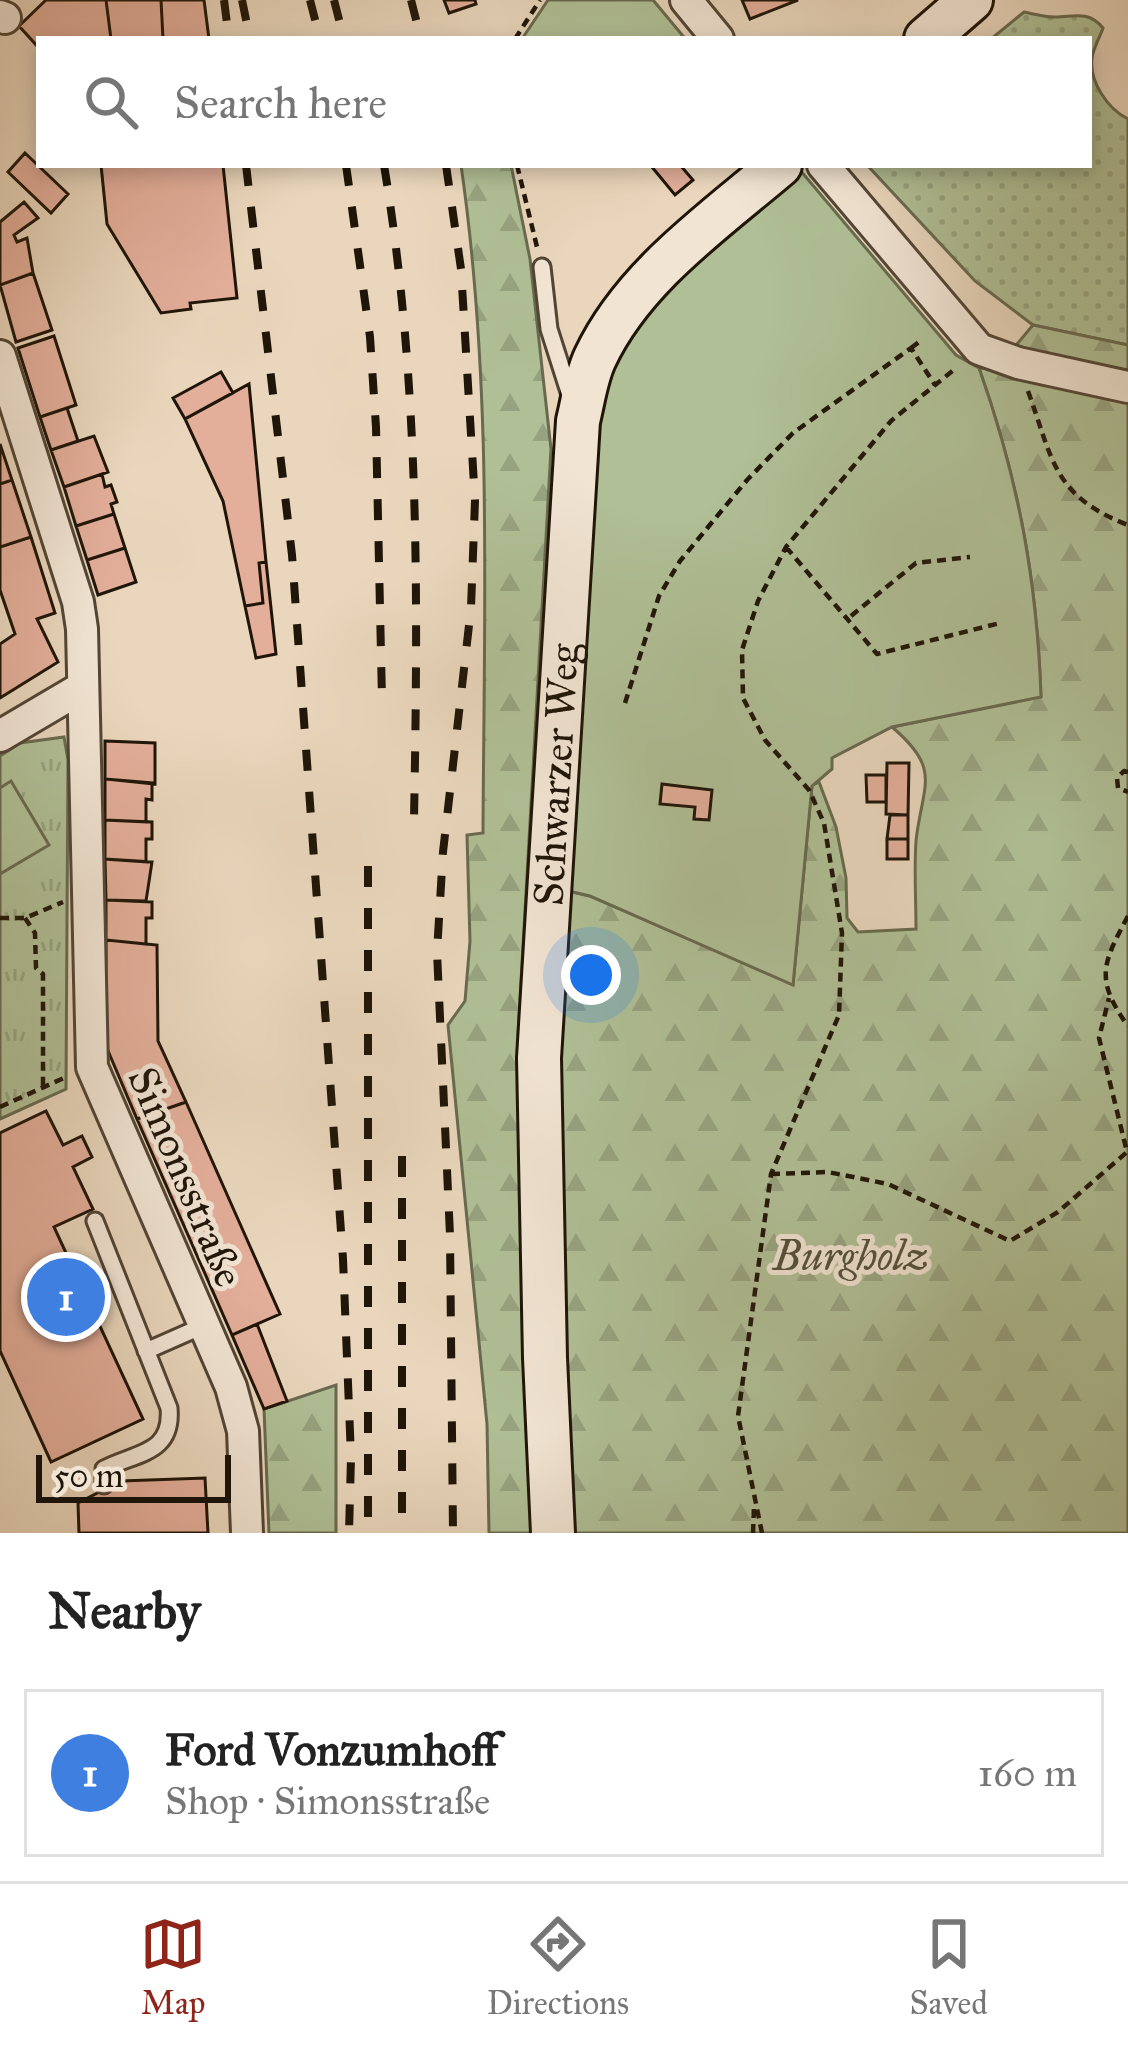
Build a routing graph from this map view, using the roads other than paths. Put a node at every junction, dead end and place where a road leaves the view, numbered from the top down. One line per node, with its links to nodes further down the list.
1 (686, 0): 3 (street)
2 (971, 0): 4 (street)
3 (716, 36)
4 (929, 36)
5 (776, 168): 10 (street, Schwarzer Weg)
6 (826, 168): 9 (street)
7 (542, 267): 10 (lane)
8 (0, 356): 11 (street, Simonsstraße)
9 (1128, 387)
10 (578, 421): 18 (street, Schwarzer Weg)
11 (82, 687): 12 (street); 14 (street, Simonsstraße)
12 (0, 736)
13 (95, 1222): 15 (lane)
14 (205, 1325): 15 (lane); 17 (street, Simonsstraße)
15 (146, 1351): 16 (lane)
16 (104, 1485)
17 (247, 1533)
18 (553, 1533)

